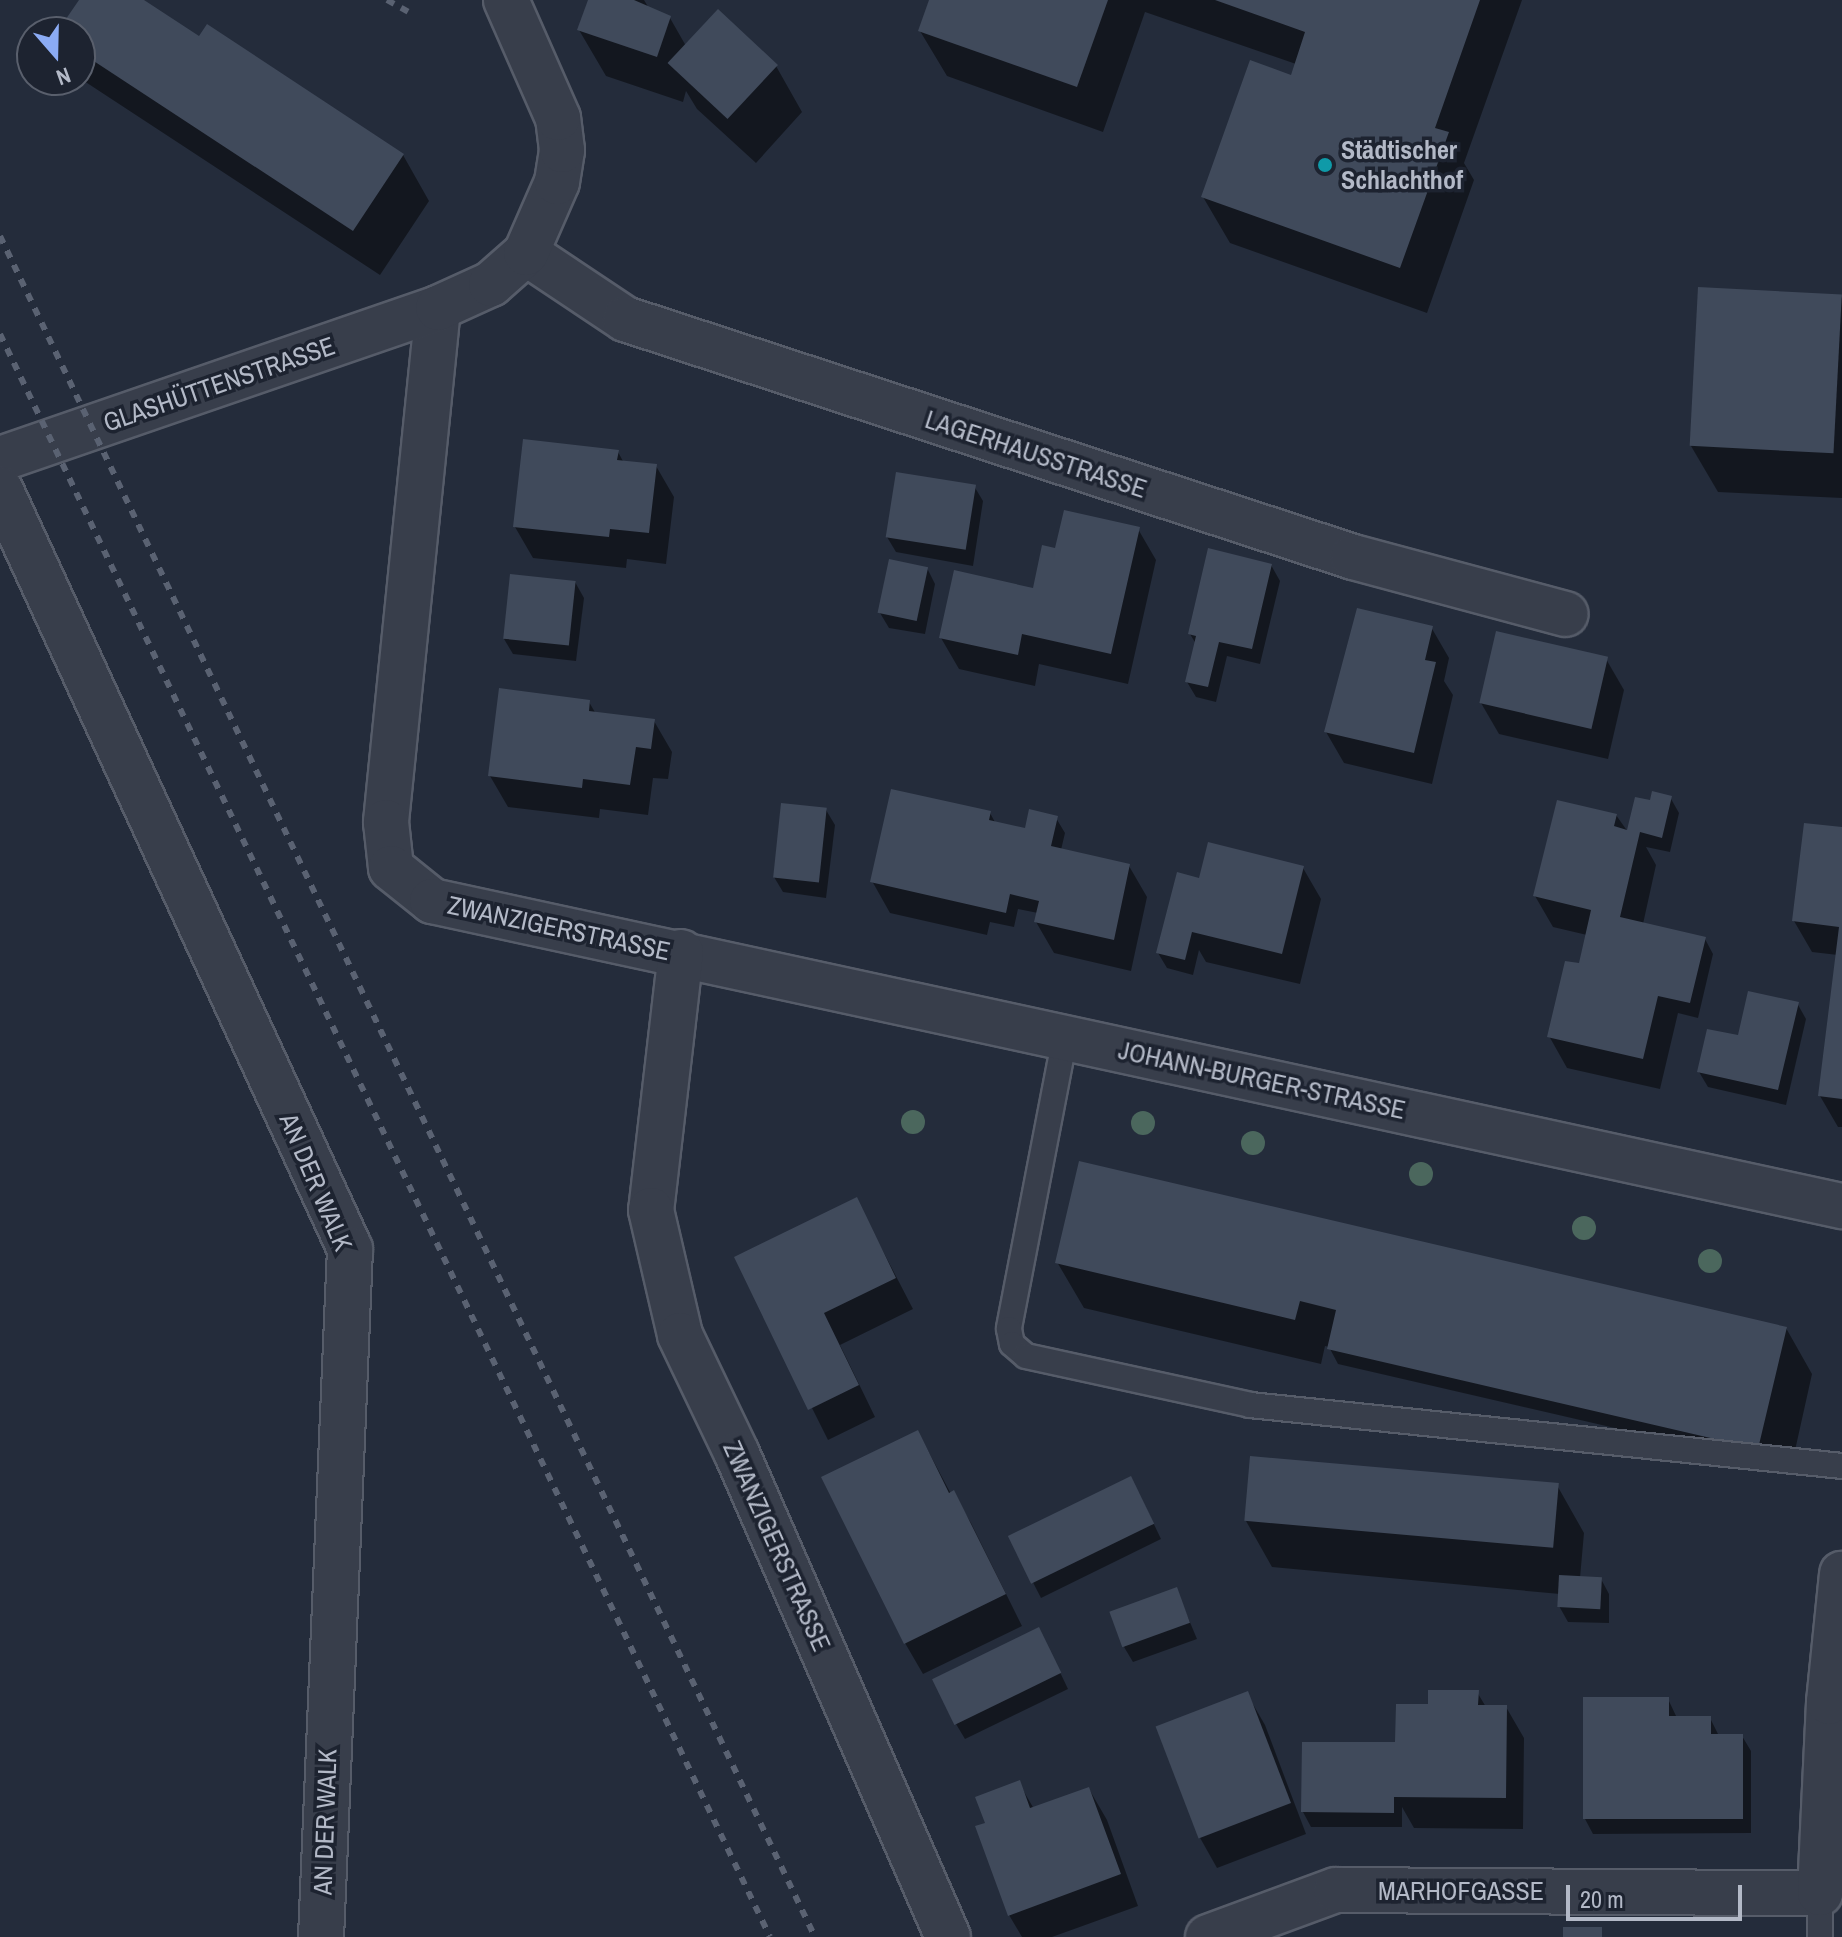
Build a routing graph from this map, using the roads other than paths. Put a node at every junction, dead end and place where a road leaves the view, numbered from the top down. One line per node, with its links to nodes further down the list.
1 (506, 0): 2 (street)
2 (526, 253): 3 (street); 6 (street, LAGERHAUSSTRASSE)
3 (438, 308): 4 (street, GLASHÜTTENSTRASSE); 7 (street, ZWANZIGERSTRASSE)
4 (0, 459)
5 (5, 499): 14 (street, AN DER WALK)
6 (1565, 614)
7 (681, 952): 8 (street, JOHANN-BURGER-STRASSE); 15 (street, ZWANZIGERSTRASSE)
8 (1065, 1037): 9 (street, JOHANN-BURGER-STRASSE); 10 (lane)
9 (1842, 1206)
10 (1842, 1466)
11 (1842, 1574): 12 (street)
12 (1835, 1703): 13 (street)
13 (1820, 1893): 16 (street, MARHOFGASSE); 17 (lane)
14 (321, 1937)
15 (948, 1937)
16 (1208, 1937)
17 (1820, 1937)

